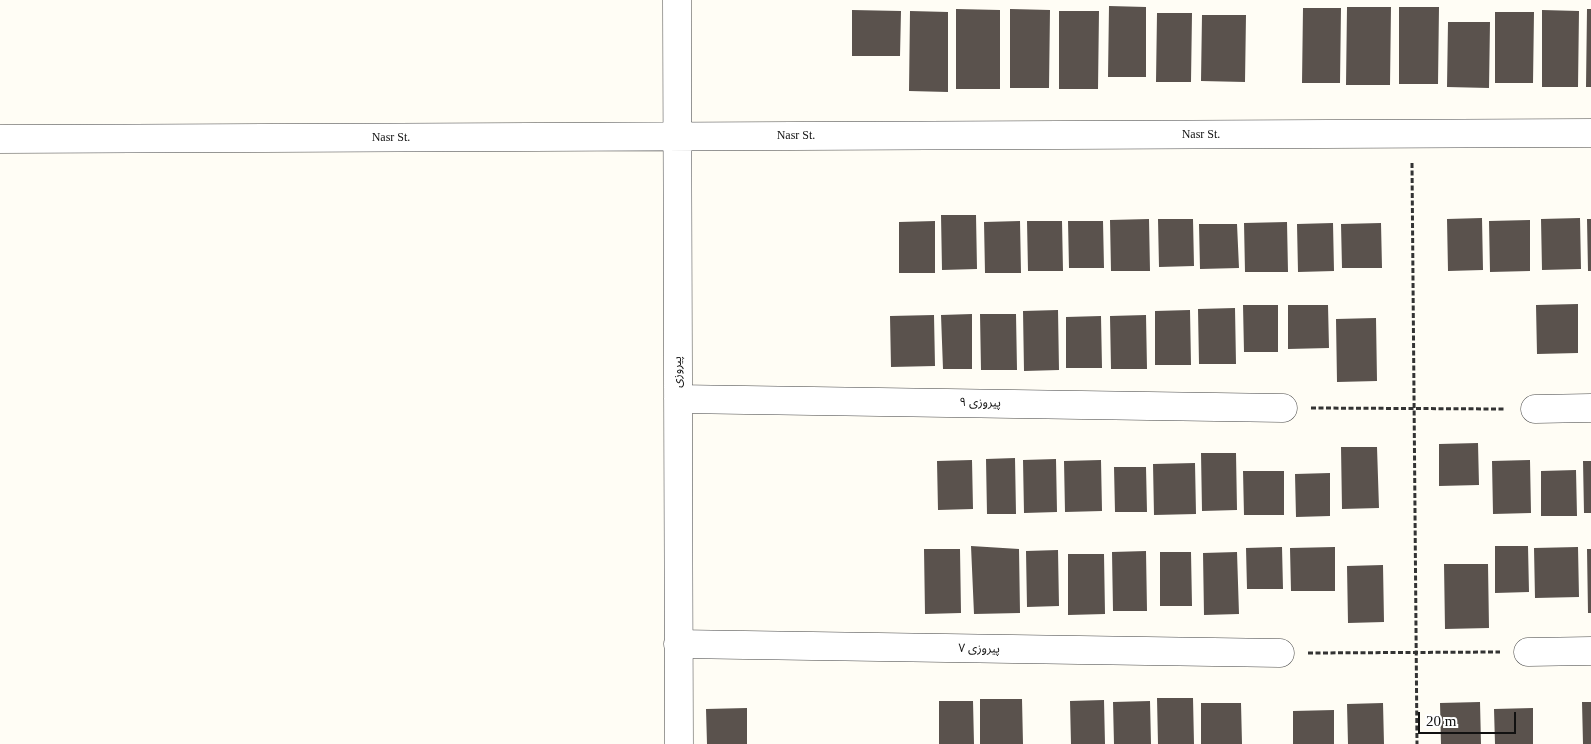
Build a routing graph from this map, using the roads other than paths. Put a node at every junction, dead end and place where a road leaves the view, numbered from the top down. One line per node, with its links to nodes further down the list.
1 (677, 0): 3 (street, پیروزی)
2 (1591, 133): 3 (street, Nasr St.)
3 (678, 137): 4 (street, Nasr St.); 5 (street, پیروزی)
4 (0, 139)
5 (678, 399): 6 (street, پیروزی ۹); 9 (street, پیروزی)
6 (1283, 408)
7 (1591, 408): 8 (street)
8 (1534, 409)
9 (678, 644): 12 (street, پیروزی ۷); 13 (street, پیروزی)
10 (1591, 650): 11 (street)
11 (1528, 652)
12 (1280, 653)
13 (679, 744)

